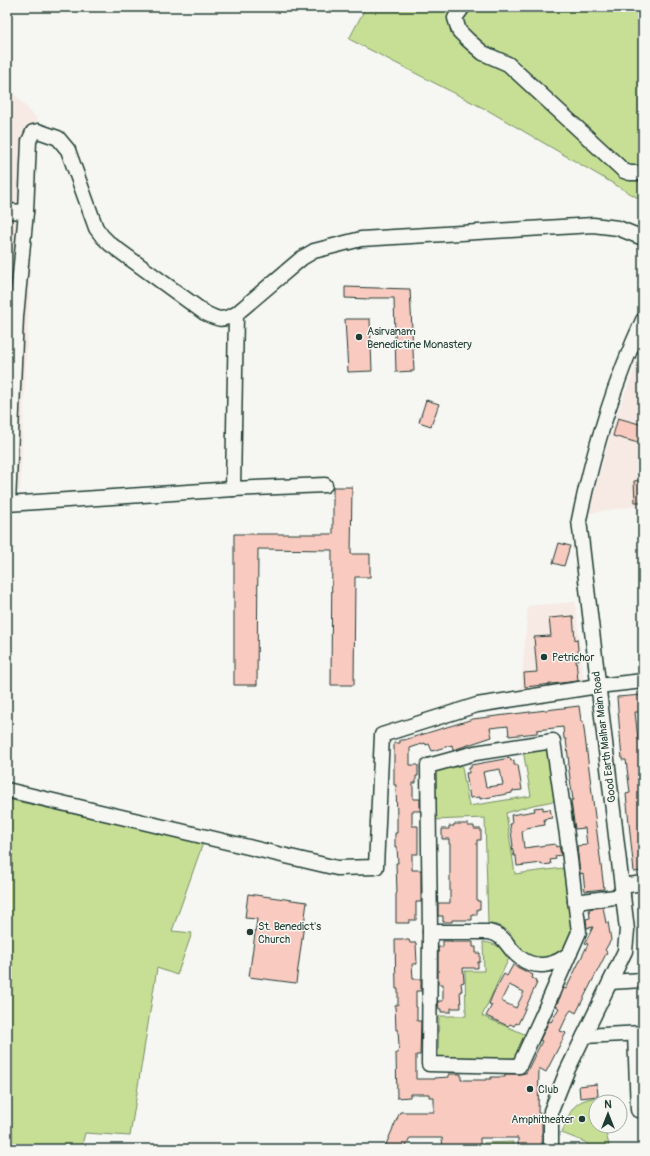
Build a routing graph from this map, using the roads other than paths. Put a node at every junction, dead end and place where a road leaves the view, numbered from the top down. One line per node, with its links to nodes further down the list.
1 (463, 7): 2 (street)
2 (643, 174)
3 (7, 211): 4 (street)
4 (26, 212): 6 (street); 10 (street)
5 (643, 238): 6 (street)
6 (236, 314): 9 (street)
7 (643, 320): 12 (street, Good Earth Malhar Main Road)
8 (324, 485): 9 (street)
9 (232, 489): 10 (street)
10 (8, 504)
11 (643, 681): 12 (street)
12 (598, 686): 13 (street); 15 (street, Good Earth Malhar Main Road)
13 (7, 790)
14 (643, 883): 15 (street)
15 (623, 891): 16 (street); 20 (street, Good Earth Malhar Main Road)
16 (575, 902): 17 (street); 18 (street)
17 (430, 932): 18 (street); 18 (street)
18 (570, 953)
19 (643, 980): 20 (street)
20 (610, 982): 22 (street, Good Earth Malhar Main Road)
21 (639, 1033): 22 (street); 23 (street)
22 (584, 1036): 24 (street, Good Earth Malhar Main Road)
23 (638, 1110)
24 (551, 1149)

